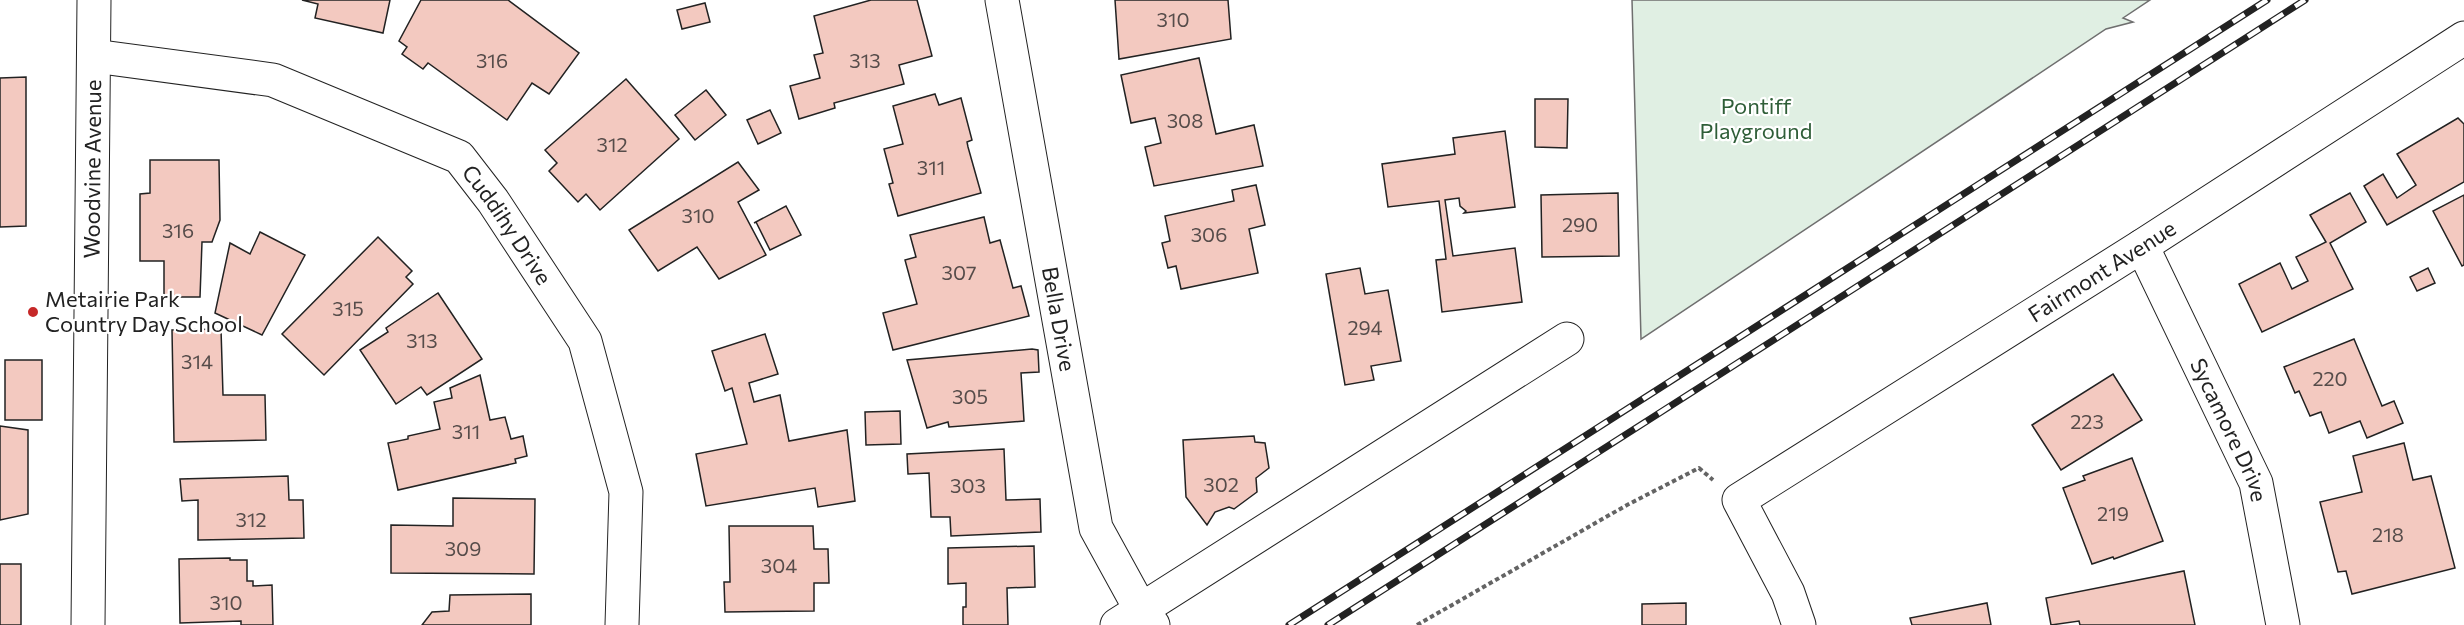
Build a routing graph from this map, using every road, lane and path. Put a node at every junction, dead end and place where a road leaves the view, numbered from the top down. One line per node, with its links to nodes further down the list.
1 (94, 0): 4 (street, Woodvine Avenue)
2 (1002, 0): 8 (street, Bella Drive)
3 (2464, 38): 5 (street, Fairmont Avenue)
4 (94, 56): 9 (street, Woodvine Avenue); 10 (street, Cuddihy Drive)
5 (2142, 246): 7 (street, Fairmont Avenue); 13 (street, Sycamore Drive)
6 (1568, 339): 8 (street)
7 (1739, 500): 11 (path); 12 (street)
8 (1137, 620)
9 (88, 625)
10 (622, 625)
11 (1417, 625)
12 (1799, 625)
13 (2283, 625)

